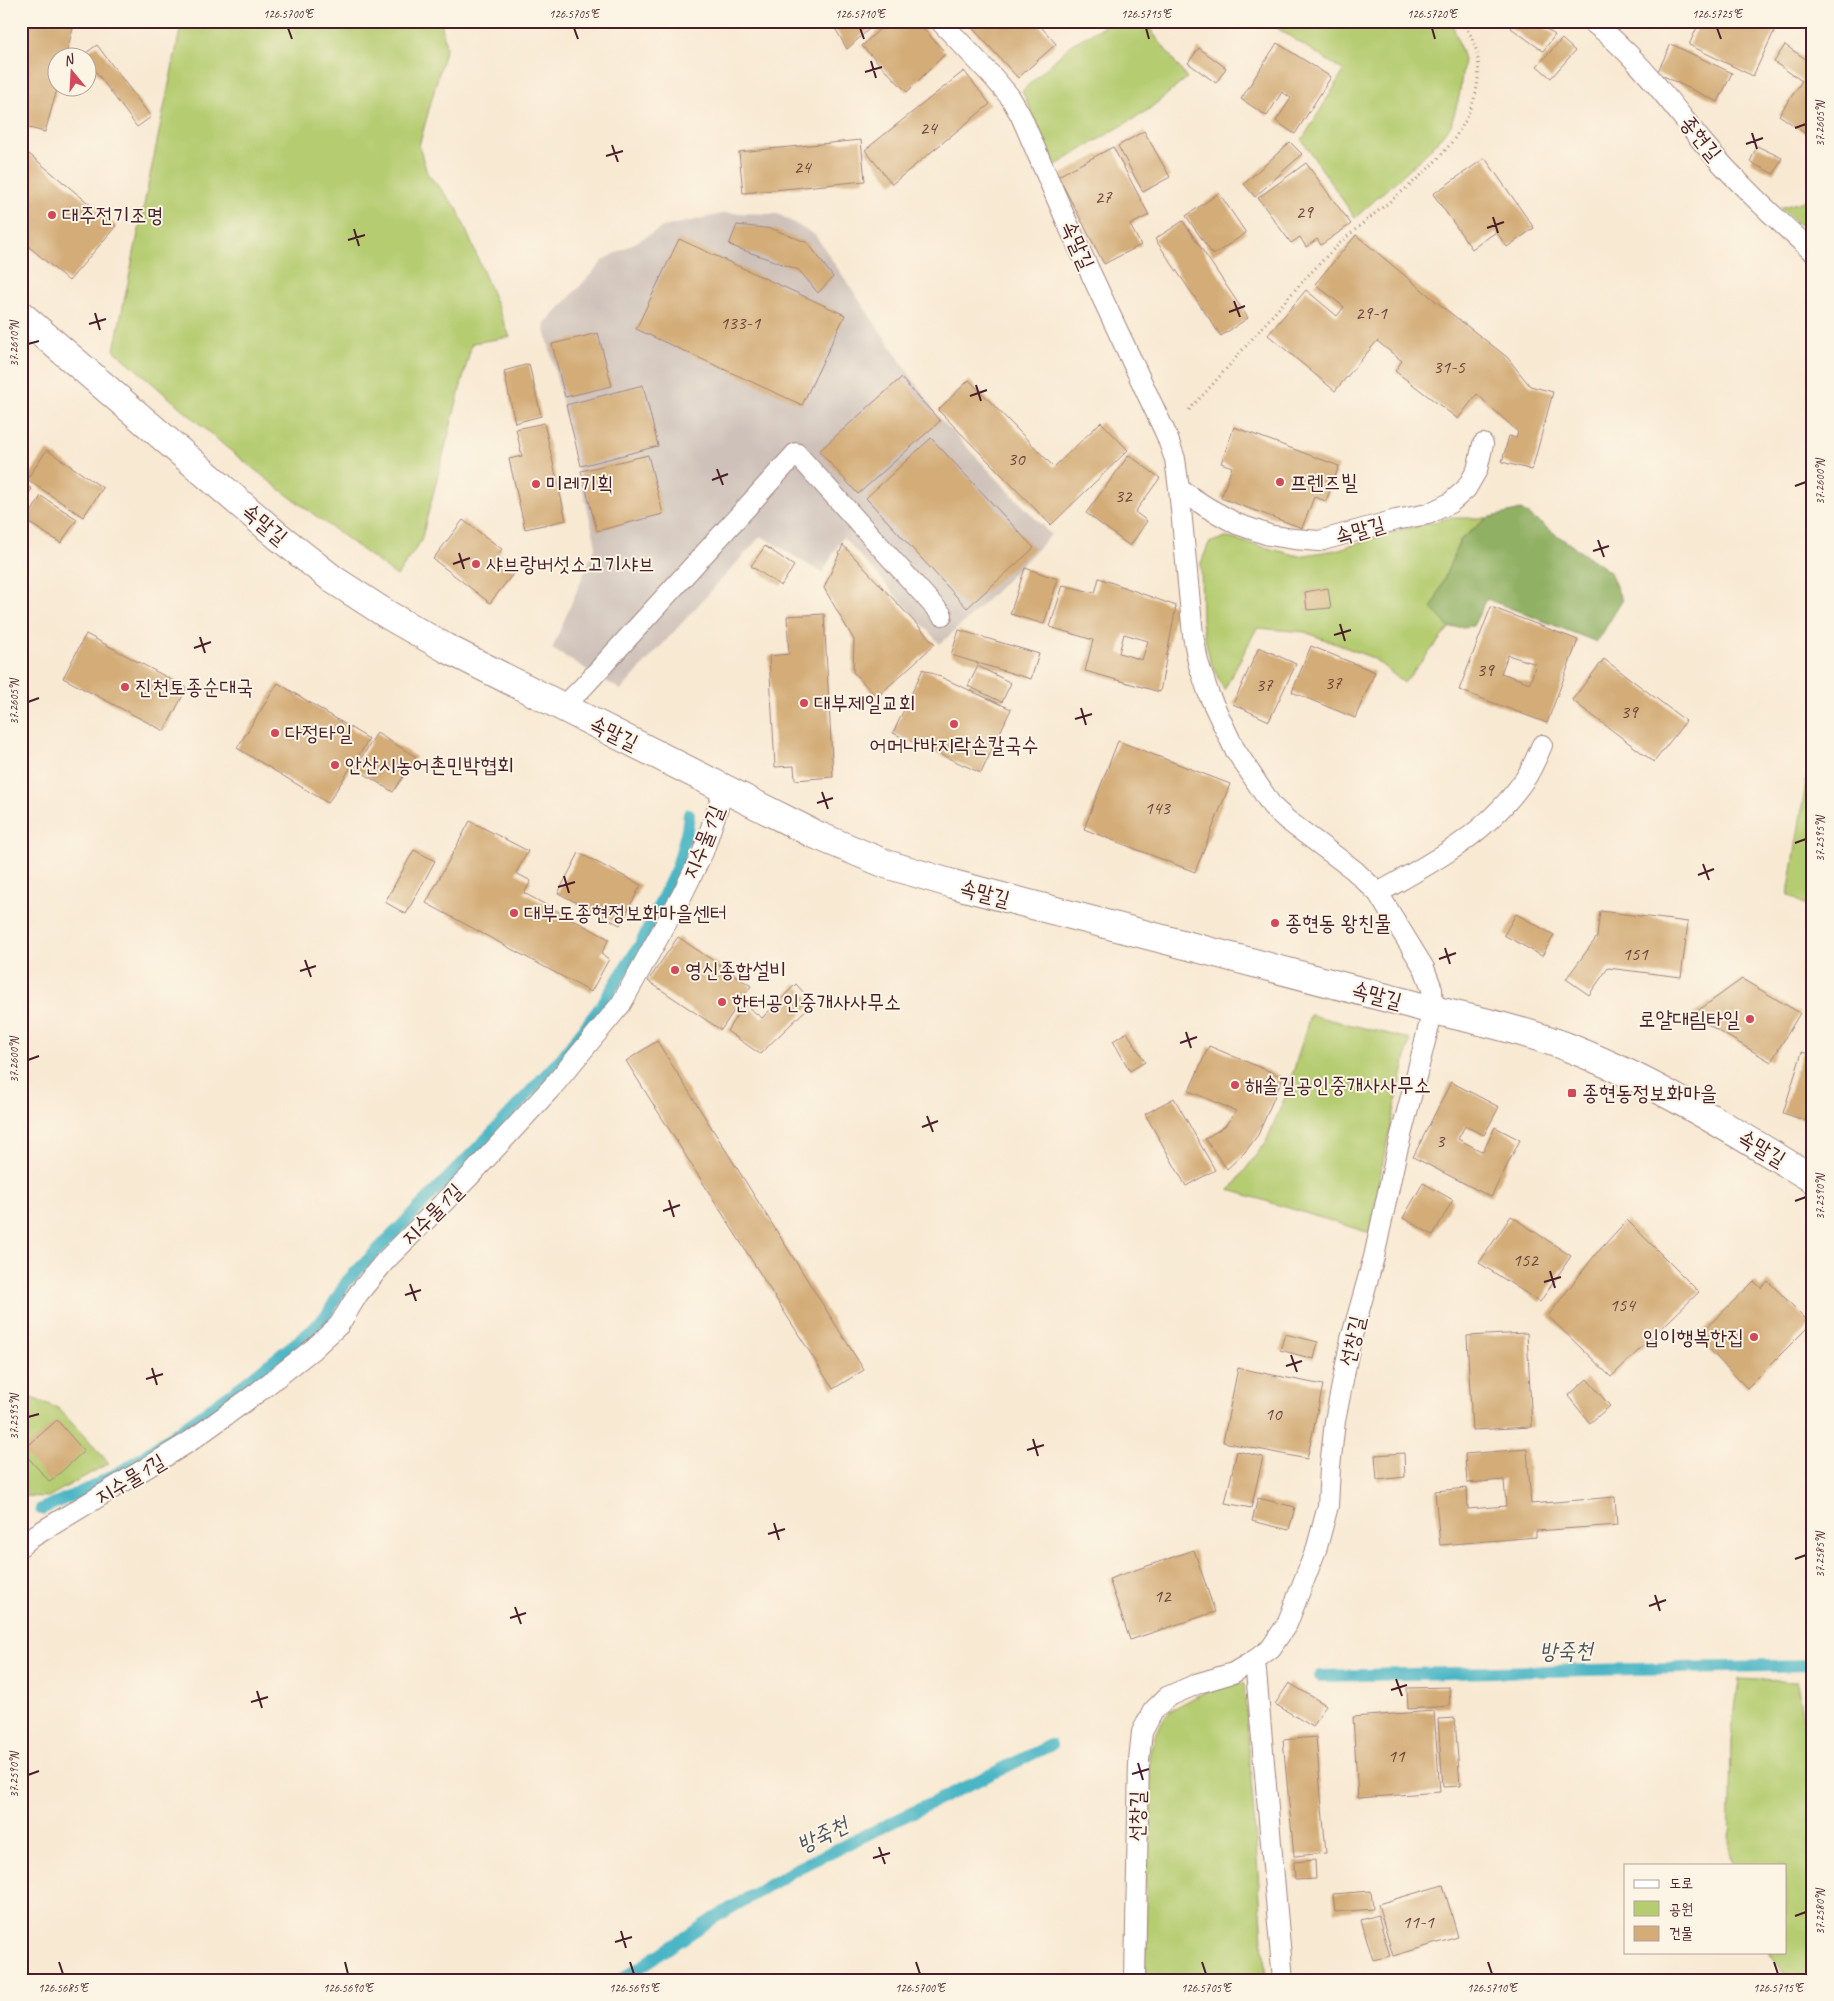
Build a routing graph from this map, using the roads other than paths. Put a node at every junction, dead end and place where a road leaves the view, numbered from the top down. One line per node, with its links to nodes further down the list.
1 (940, 21): 6 (lane, 속말길)
2 (1591, 21): 3 (lane, 종현길)
3 (1813, 252)
4 (21, 315): 8 (street, 속말길)
5 (1484, 444): 6 (lane, 속말길)
6 (1179, 489): 11 (lane, 속말길)
7 (942, 615): 8 (lane, 속말길)
8 (562, 707): 10 (street, 속말길)
9 (1542, 745): 11 (lane)
10 (724, 789): 12 (street, 속말길); 14 (lane, 지수물1길)
11 (1378, 893): 12 (lane, 속말길)
12 (1433, 1010): 13 (street, 속말길); 15 (lane, 선창길)
13 (1813, 1179)
14 (24, 1537)
15 (1255, 1660): 16 (lane, 선창길); 17 (lane)
16 (1135, 1980)
17 (1283, 1980)

